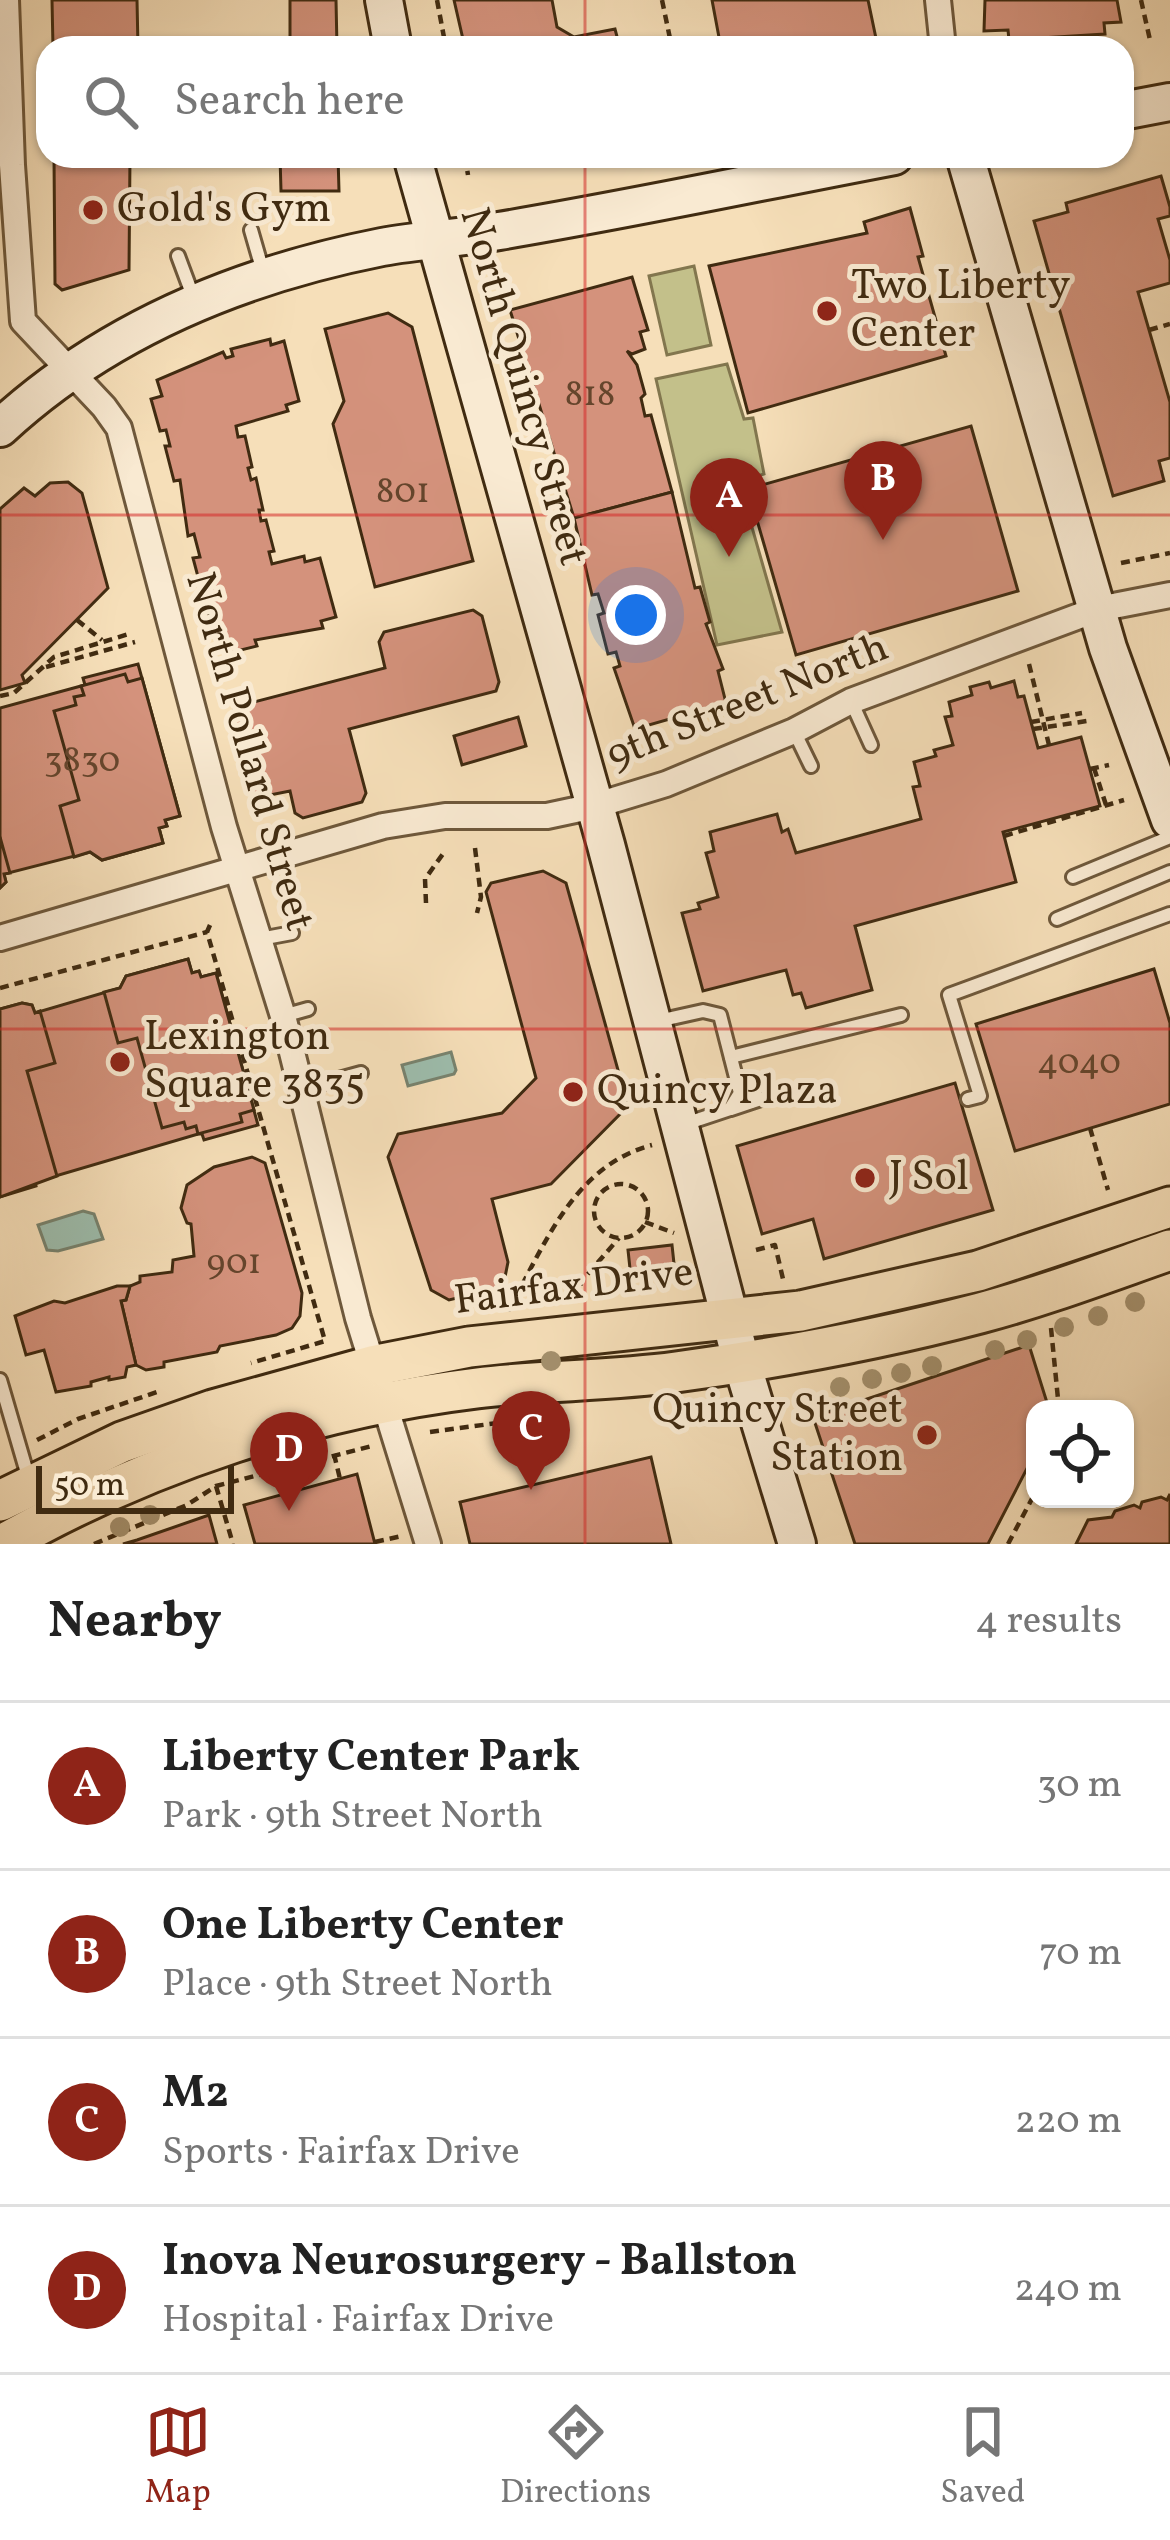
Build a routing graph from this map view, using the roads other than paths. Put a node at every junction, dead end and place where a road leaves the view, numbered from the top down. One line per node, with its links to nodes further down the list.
1 (6, 0): 6 (street, North Pollard Street)
2 (384, 0): 4 (main road)
3 (938, 0): 5 (street)
4 (391, 36)
5 (942, 36)
6 (4, 44): 9 (street, North Pollard Street)
7 (1170, 102): 8 (main road)
8 (1134, 109)
9 (6, 165): 18 (street, North Pollard Street)
10 (415, 168): 14 (main road, North Quincy Street)
11 (828, 168): 14 (main road)
12 (968, 168): 21 (main road)
13 (251, 230): 16 (lane)
14 (434, 240): 16 (main road); 26 (main road, North Quincy Street)
15 (178, 256): 17 (lane)
16 (264, 275): 17 (main road)
17 (195, 301): 18 (main road)
18 (69, 369): 19 (main road); 29 (street, North Pollard Street)
19 (0, 428)
20 (1170, 595): 21 (street, 9th Street North)
21 (1097, 609): 22 (street, 9th Street North); 27 (main road)
22 (851, 701): 23 (street, 9th Street North); 24 (lane)
23 (794, 731): 25 (lane); 26 (street, 9th Street North)
24 (871, 745)
25 (811, 766)
26 (594, 806): 29 (street, 9th Street North); 40 (main road, North Quincy Street)
27 (1170, 820)
28 (1170, 836): 31 (lane)
29 (238, 868): 35 (street, 9th Street North); 36 (street, North Pollard Street)
30 (1170, 872): 33 (lane)
31 (1073, 877)
32 (1170, 914): 45 (lane)
33 (1057, 919)
34 (292, 933): 36 (lane)
35 (0, 938)
36 (260, 939): 39 (street, North Pollard Street)
37 (308, 1009): 39 (lane)
38 (901, 1015): 41 (lane)
39 (283, 1016): 43 (street, North Pollard Street)
40 (653, 1022): 41 (lane); 47 (main road, North Quincy Street)
41 (731, 1057): 46 (lane)
42 (361, 1072): 43 (lane)
43 (302, 1089): 52 (street, North Pollard Street)
44 (764, 1098): 46 (lane)
45 (968, 1099)
46 (730, 1109): 47 (lane)
47 (666, 1135): 50 (main road, North Quincy Street)
48 (1170, 1207): 50 (main road, Fairfax Drive)
49 (1170, 1250): 51 (main road, Fairfax Drive)
50 (730, 1318): 51 (main road, North Quincy Street); 52 (main road, Fairfax Drive)
51 (741, 1360): 54 (main road, Fairfax Drive); 58 (main road, North Quincy Street)
52 (372, 1366): 54 (street, North Pollard Street); 55 (main road, Fairfax Drive)
53 (0, 1379): 55 (lane)
54 (385, 1404): 56 (main road, Fairfax Drive); 57 (street, North Pollard Street)
55 (15, 1492)
56 (4, 1544)
57 (428, 1544)
58 (797, 1544)

